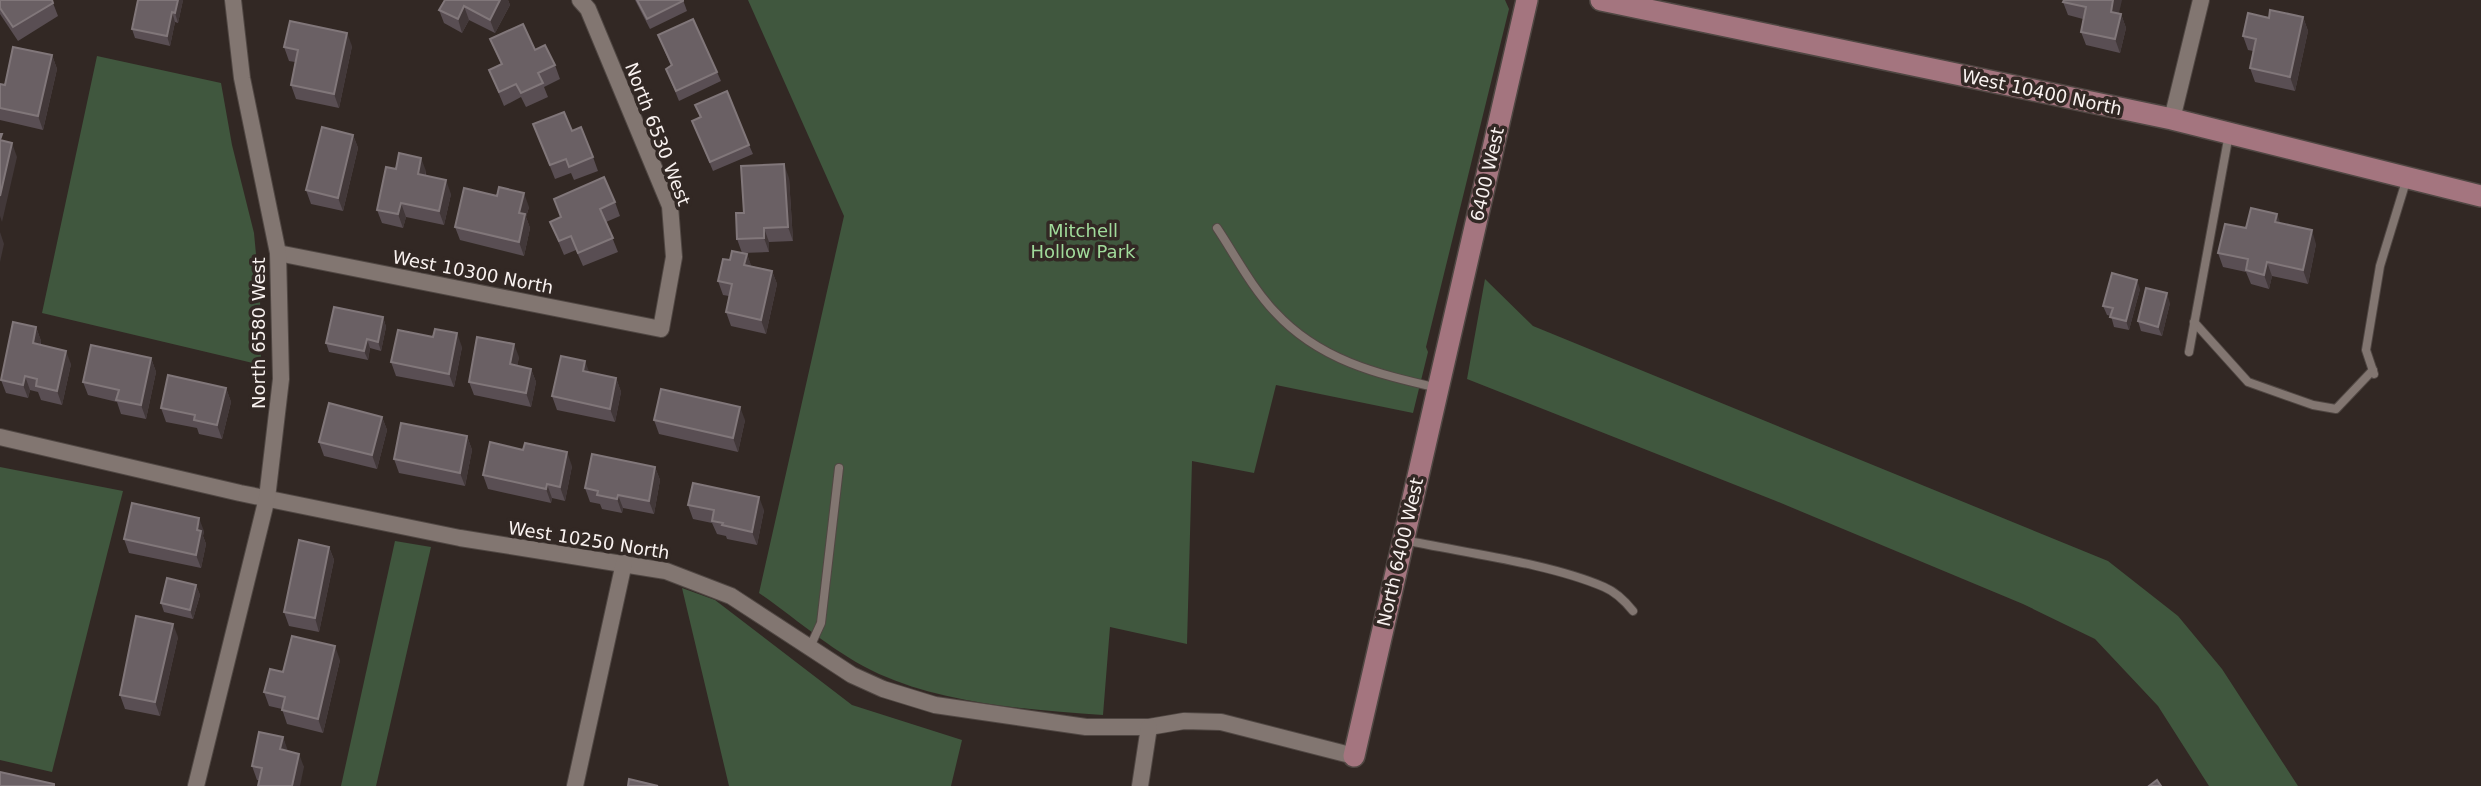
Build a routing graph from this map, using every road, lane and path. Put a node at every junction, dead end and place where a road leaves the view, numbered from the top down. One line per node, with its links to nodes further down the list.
1 (233, 0): 11 (street, North 6580 West)
2 (580, 0): 13 (street, North 6530 West)
3 (1527, 0): 14 (street, 6400 West)
4 (1601, 0): 6 (street, West 10400 North)
5 (2201, 0): 6 (street)
6 (2172, 119): 7 (street, West 10400 North)
7 (2229, 134): 8 (street, West 10400 North); 12 (lane)
8 (2407, 178): 9 (street, West 10400 North); 12 (lane)
9 (2481, 196)
10 (1217, 228): 16 (lane)
11 (278, 253): 13 (street, West 10300 North); 19 (street, North 6580 West)
12 (2194, 322): 15 (lane)
13 (661, 329)
14 (1447, 349): 16 (street, North 6400 West)
15 (2189, 352)
16 (1438, 388): 20 (street, North 6400 West)
17 (0, 437): 19 (street, West 10250 North)
18 (839, 468): 23 (lane)
19 (267, 498): 21 (street, West 10250 North); 26 (street, North 6580 West)
20 (1404, 541): 22 (lane); 25 (street, North 6400 West)
21 (624, 563): 23 (street, West 10250 North); 27 (street)
22 (1633, 611)
23 (810, 647): 24 (street, West 10250 North)
24 (1149, 727): 25 (street, West 10250 North); 28 (street)
25 (1354, 756)
26 (196, 786)
27 (575, 786)
28 (1140, 786)

